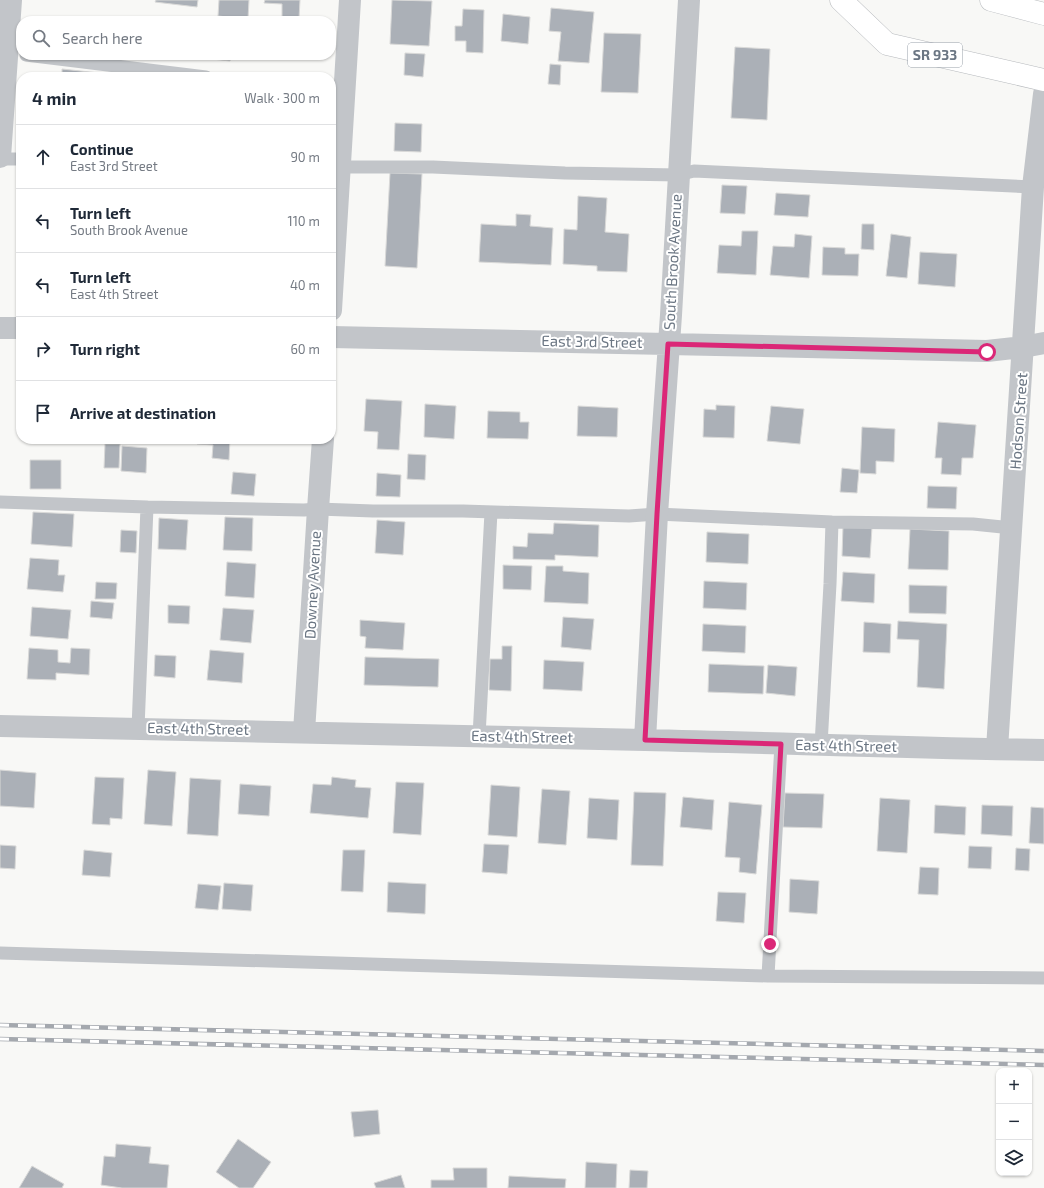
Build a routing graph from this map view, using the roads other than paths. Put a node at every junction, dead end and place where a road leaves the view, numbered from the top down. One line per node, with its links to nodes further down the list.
1 (11, 0): 7 (street)
2 (350, 0): 12 (street)
3 (689, 0): 18 (street, South Brook Avenue)
4 (841, 0): 11 (main road, SR 933)
5 (991, 0): 6 (main road)
6 (1044, 14)
7 (16, 39)
8 (17, 60): 15 (street)
9 (67, 60): 10 (lane)
10 (165, 72)
11 (1044, 80)
12 (338, 92): 14 (street)
13 (1044, 94): 19 (street, Hodson Street)
14 (336, 142)
15 (0, 158): 16 (lane)
16 (16, 159)
17 (336, 167): 18 (lane)
18 (678, 175): 19 (lane); 23 (street, South Brook Avenue)
19 (1033, 187): 24 (street, Hodson Street)
20 (0, 328): 21 (street)
21 (16, 328)
22 (336, 337): 23 (street, East 3rd Street)
23 (668, 344): 24 (street, East 3rd Street); 30 (street, South Brook Avenue)
24 (1034, 345): 32 (street, Hodson Street)
25 (323, 444): 28 (street, Downey Avenue)
26 (0, 502): 27 (lane)
27 (147, 507): 28 (lane); 34 (lane)
28 (318, 509): 29 (lane); 35 (street, Downey Avenue)
29 (492, 512): 30 (lane); 36 (lane)
30 (657, 514): 31 (lane); 37 (street, South Brook Avenue)
31 (832, 522): 32 (lane); 39 (lane)
32 (1012, 528): 40 (street, Hodson Street)
33 (0, 726): 34 (street, East 4th Street)
34 (138, 728): 35 (street, East 4th Street)
35 (304, 732): 36 (street, East 4th Street)
36 (479, 736): 37 (street, East 4th Street)
37 (645, 740): 38 (street, East 4th Street)
38 (781, 744): 39 (street, East 4th Street); 43 (lane)
39 (821, 745): 40 (street, East 4th Street)
40 (997, 749): 41 (street, East 4th Street)
41 (1044, 750)
42 (0, 953): 43 (lane)
43 (768, 976): 44 (lane)
44 (1044, 978)

